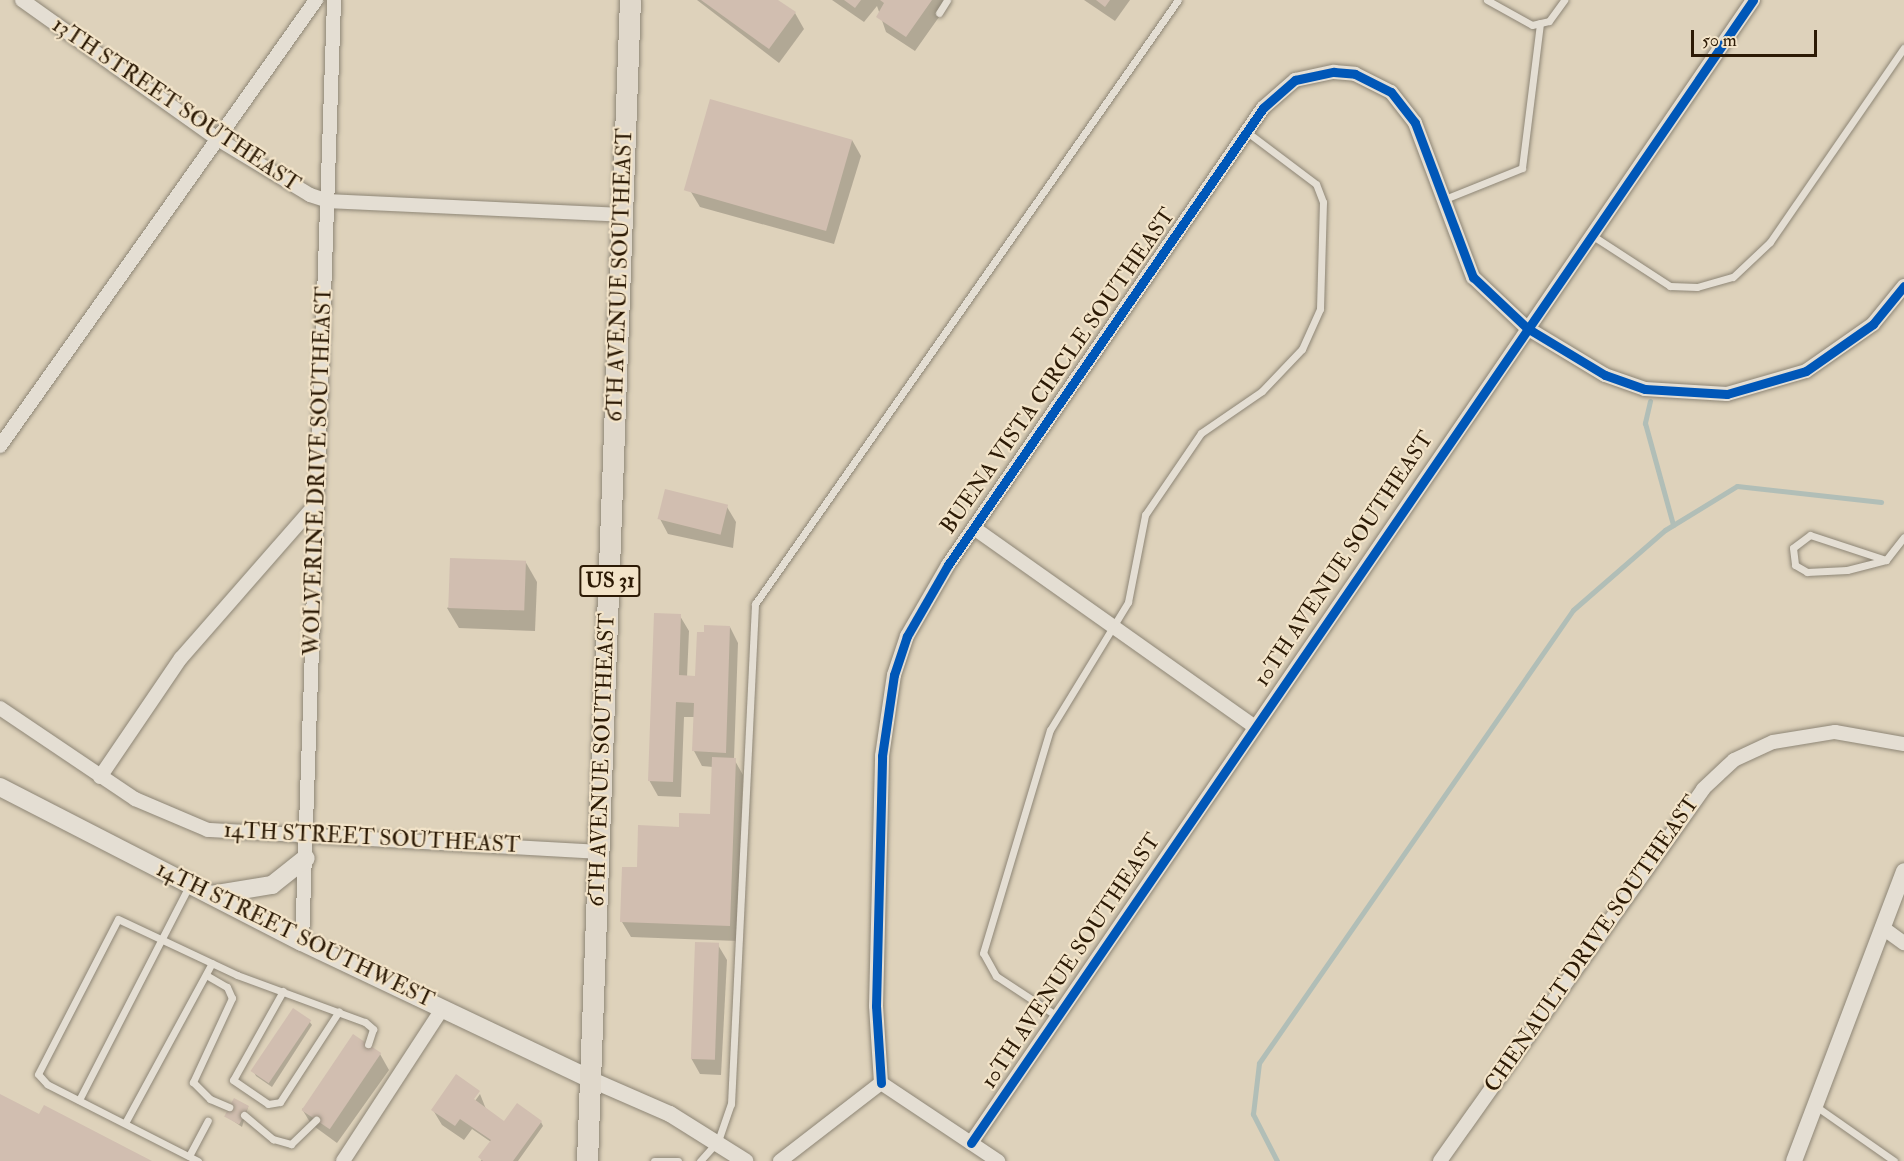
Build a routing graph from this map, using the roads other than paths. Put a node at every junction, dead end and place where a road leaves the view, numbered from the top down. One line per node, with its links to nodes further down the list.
1 (22, 0): 14 (street, 13TH STREET SOUTHEAST)
2 (316, 0): 14 (street)
3 (334, 0): 16 (street, WOLVERINE DRIVE SOUTHEAST)
4 (630, 0): 17 (main road, 6TH AVENUE SOUTHEAST / US 31)
5 (947, 0): 10 (lane)
6 (1178, 0): 58 (lane)
7 (1487, 0): 11 (lane)
8 (1564, 0): 11 (lane)
9 (1753, 0): 18 (street, 10TH AVENUE SOUTHEAST)
10 (939, 13)
11 (1540, 23): 15 (lane)
12 (1904, 48): 18 (lane)
13 (1248, 132): 15 (street, BUENA VISTA CIRCLE SOUTHEAST); 23 (street, BUENA VISTA CIRCLE SOUTHEAST); 26 (lane)
14 (216, 138): 16 (street, 13TH STREET SOUTHEAST); 21 (street)
15 (1445, 199): 20 (street, BUENA VISTA CIRCLE SOUTHEAST)
16 (328, 201): 17 (street, 13TH STREET SOUTHEAST); 22 (street, WOLVERINE DRIVE SOUTHEAST)
17 (621, 214): 33 (main road, 6TH AVENUE SOUTHEAST / US 31)
18 (1593, 236): 20 (street, 10TH AVENUE SOUTHEAST)
19 (1904, 286): 20 (street, BUENA VISTA CIRCLE SOUTHEAST)
20 (1527, 328): 28 (street, 10TH AVENUE SOUTHEAST)
21 (0, 446)
22 (316, 504): 30 (street); 32 (street, WOLVERINE DRIVE SOUTHEAST)
23 (974, 528): 26 (street); 50 (street, BUENA VISTA CIRCLE SOUTHEAST)
24 (1904, 537): 25 (lane)
25 (1886, 560): 25 (lane)
26 (1115, 630): 28 (street); 47 (lane)
27 (0, 708): 30 (street, 14TH STREET SOUTHEAST)
28 (1254, 726): 47 (street, 10TH AVENUE SOUTHEAST)
29 (1904, 744): 70 (street, CHENAULT DRIVE SOUTHEAST)
30 (100, 777): 32 (street, 14TH STREET SOUTHEAST)
31 (0, 787): 36 (main road, 14TH STREET SOUTHWEST)
32 (307, 838): 33 (street, 14TH STREET SOUTHEAST); 34 (street, WOLVERINE DRIVE SOUTHEAST)
33 (598, 852): 49 (main road, 6TH AVENUE SOUTHEAST / US 31)
34 (306, 858): 37 (main road); 40 (street, WOLVERINE DRIVE SOUTHEAST)
35 (1904, 871): 38 (street)
36 (190, 884): 37 (main road, 14TH STREET SOUTHWEST); 39 (lane)
37 (211, 895): 40 (main road, 14TH STREET SOUTHWEST)
38 (1883, 928): 41 (street); 53 (street)
39 (162, 937): 42 (lane); 51 (lane); 51 (lane)
40 (302, 942): 45 (main road, 14TH STREET SOUTHWEST)
41 (1904, 943)
42 (212, 963): 43 (lane); 44 (lane)
43 (206, 975): 52 (lane); 57 (lane)
44 (283, 991): 46 (lane); 46 (lane)
45 (442, 1009): 49 (main road, 14TH STREET SOUTHWEST); 62 (street)
46 (339, 1011): 48 (lane)
47 (1057, 1016): 59 (street, 10TH AVENUE SOUTHEAST)
48 (368, 1044)
49 (592, 1080): 58 (street); 63 (main road, 6TH AVENUE SOUTHEAST / US 31)
50 (881, 1083): 59 (street); 68 (street)
51 (79, 1100): 57 (lane)
52 (229, 1107)
53 (1817, 1107): 71 (street); 72 (lane)
54 (244, 1115): 55 (lane)
55 (316, 1120)
56 (208, 1121): 60 (lane)
57 (125, 1124): 60 (lane)
58 (718, 1141): 66 (lane); 67 (street)
59 (971, 1143): 69 (street)
60 (189, 1156): 61 (lane)
61 (198, 1161)
62 (343, 1161)
63 (587, 1161)
64 (654, 1161): 65 (lane)
65 (678, 1161)
66 (700, 1161)
67 (745, 1161)
68 (780, 1161)
69 (998, 1161)
70 (1440, 1161)
71 (1794, 1161)
72 (1894, 1161)

